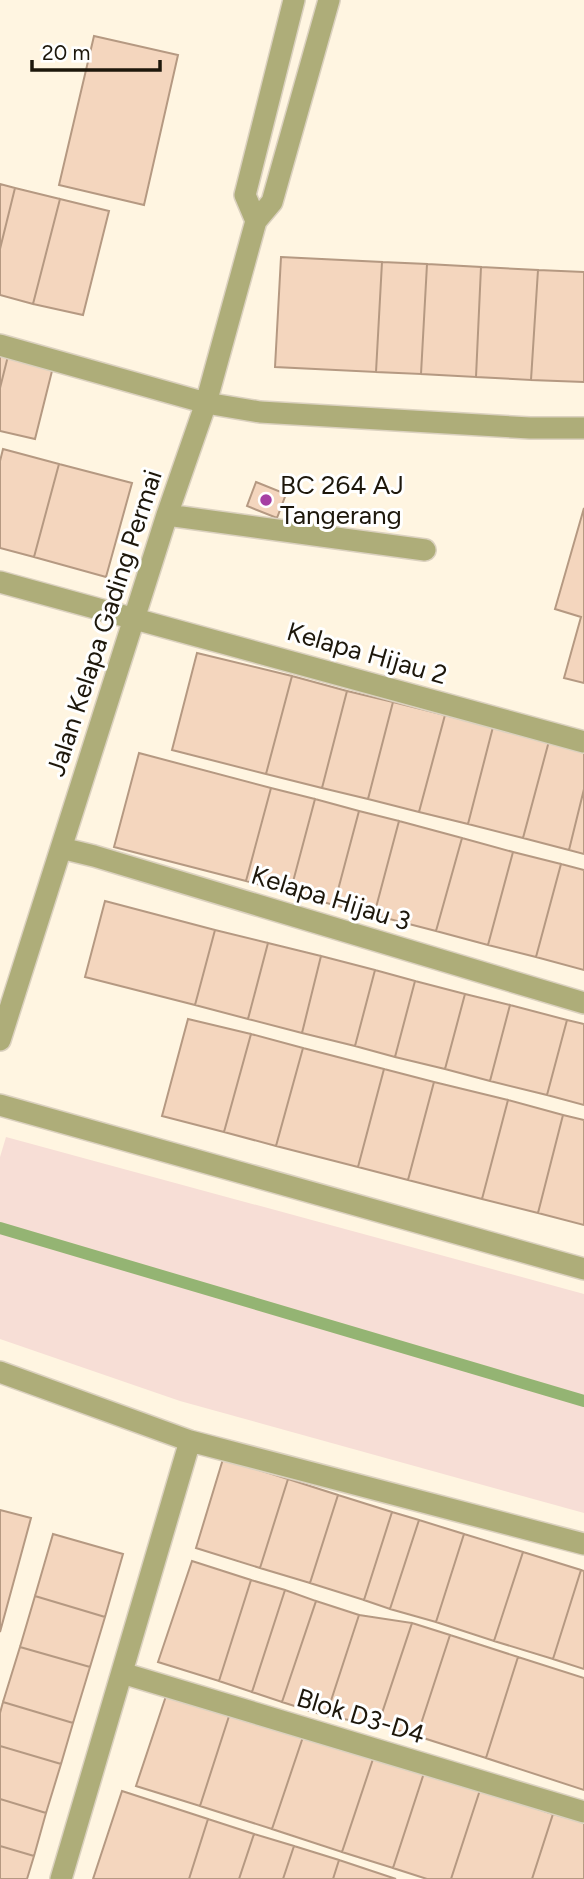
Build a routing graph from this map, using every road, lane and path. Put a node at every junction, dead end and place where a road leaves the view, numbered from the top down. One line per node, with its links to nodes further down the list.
1 (294, 0): 3 (street, Jalan Kelapa Gading Permai)
2 (329, 0): 3 (street, Jalan Kelapa Gading Permai)
3 (256, 221): 5 (street, Jalan Kelapa Gading Permai)
4 (0, 345): 5 (street)
5 (206, 403): 6 (street); 7 (street, Jalan Kelapa Gading Permai)
6 (584, 428)
7 (167, 515): 8 (street); 10 (street, Jalan Kelapa Gading Permai)
8 (425, 550)
9 (0, 582): 10 (street, Kelapa Hijau 2)
10 (135, 617): 11 (street, Kelapa Hijau 2); 12 (street, Jalan Kelapa Gading Permai)
11 (584, 742)
12 (61, 848): 13 (street, Kelapa Hijau 3); 14 (street, Jalan Kelapa Gading Permai)
13 (584, 1003)
14 (0, 1040)
15 (0, 1105): 16 (street)
16 (584, 1269)
17 (0, 1372): 18 (street)
18 (190, 1441): 19 (street); 20 (street)
19 (584, 1544)
20 (122, 1673): 21 (street, Blok D3-D4); 22 (street)
21 (584, 1812)
22 (61, 1879)

